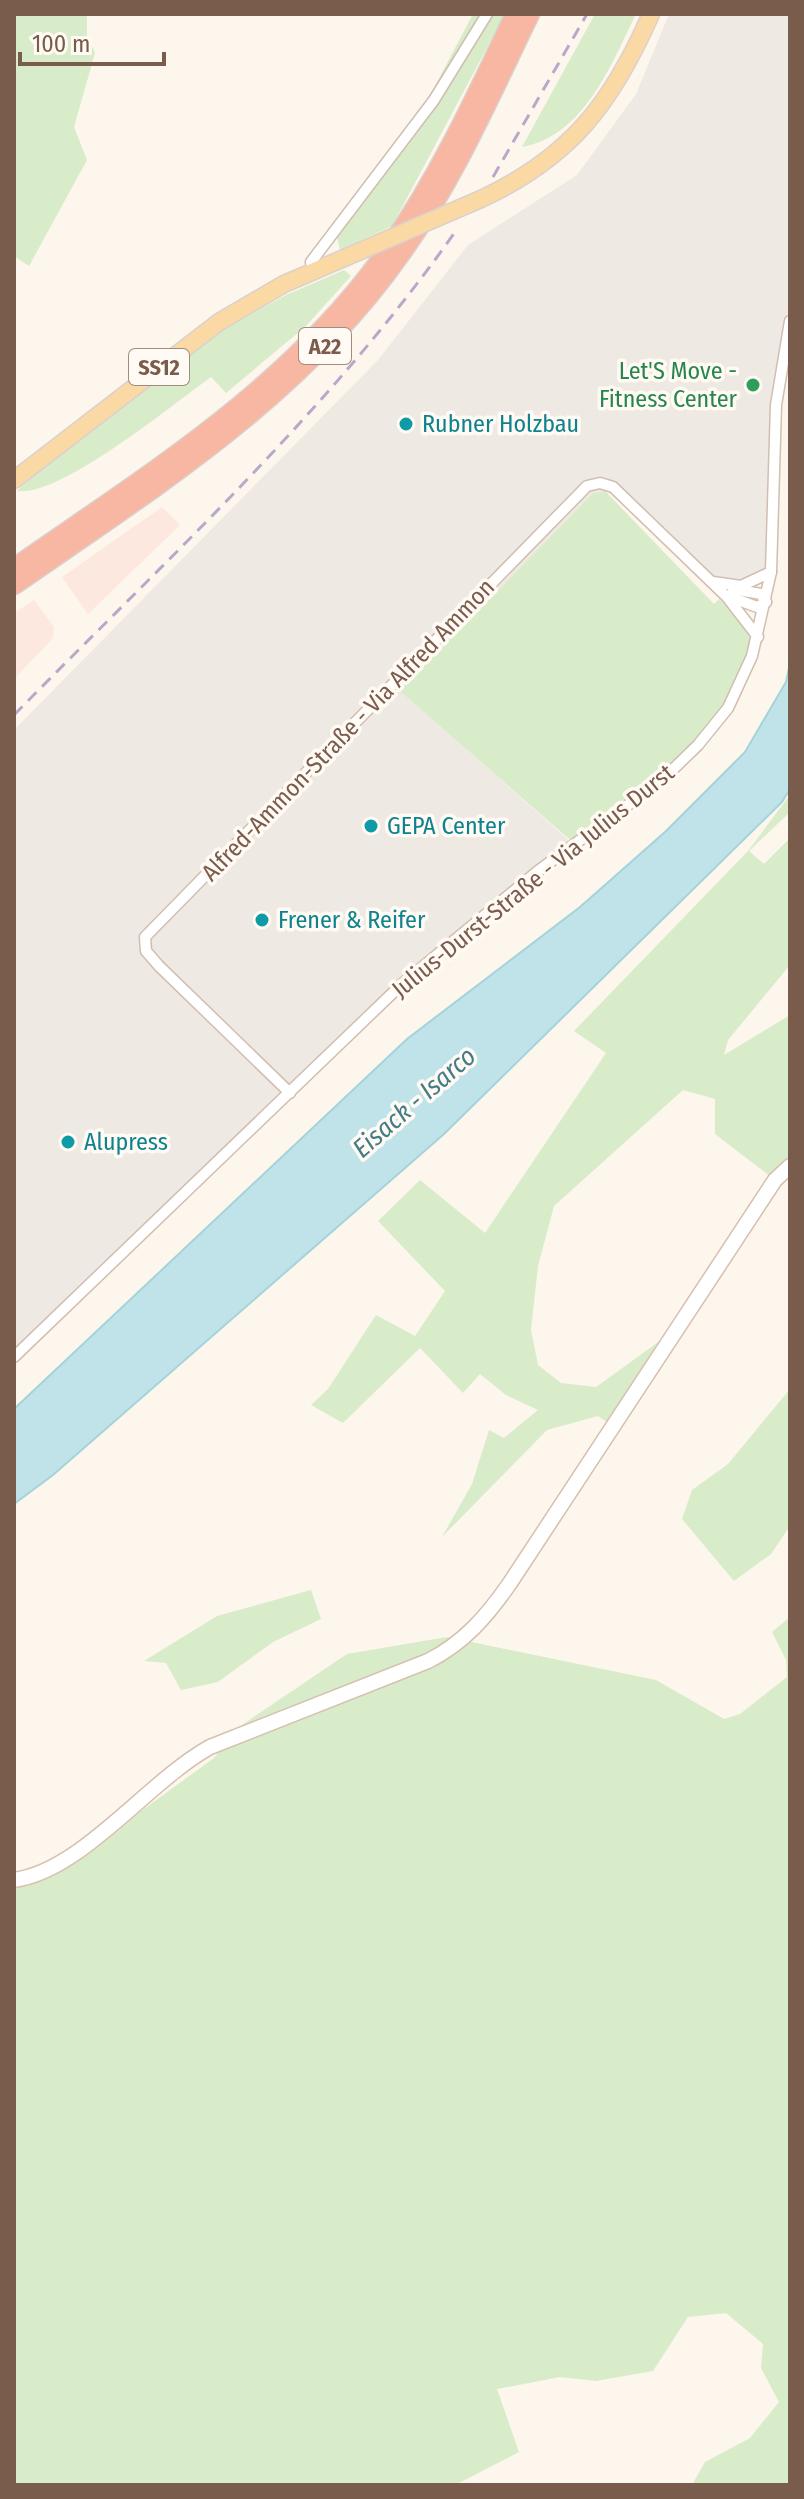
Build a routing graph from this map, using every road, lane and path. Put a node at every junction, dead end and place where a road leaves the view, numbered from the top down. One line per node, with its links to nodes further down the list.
1 (487, 14): 5 (street)
2 (515, 14): 8 (highway, A22)
3 (530, 14): 10 (highway, A22)
4 (651, 14): 5 (main road, SS12, bridge)
5 (315, 271): 7 (main road, SS12)
6 (790, 321): 9 (street, Julius-Durst-Straße - Via Julius Durst)
7 (14, 480)
8 (14, 568)
9 (771, 572): 11 (street); 12 (street, Julius-Durst-Straße - Via Julius Durst)
10 (14, 585)
11 (727, 591): 12 (street, Alfred-Ammon-Straße - Via Alfred Ammon); 13 (street); 14 (street, Alfred-Ammon-Straße - Via Alfred Ammon)
12 (766, 602): 13 (street, Julius-Durst-Straße - Via Julius Durst)
13 (758, 637): 14 (street, Julius-Durst-Straße - Via Julius Durst)
14 (290, 1093): 16 (street, Julius-Durst-Straße - Via Julius Durst)
15 (790, 1166): 17 (street)
16 (14, 1357)
17 (14, 1880)

